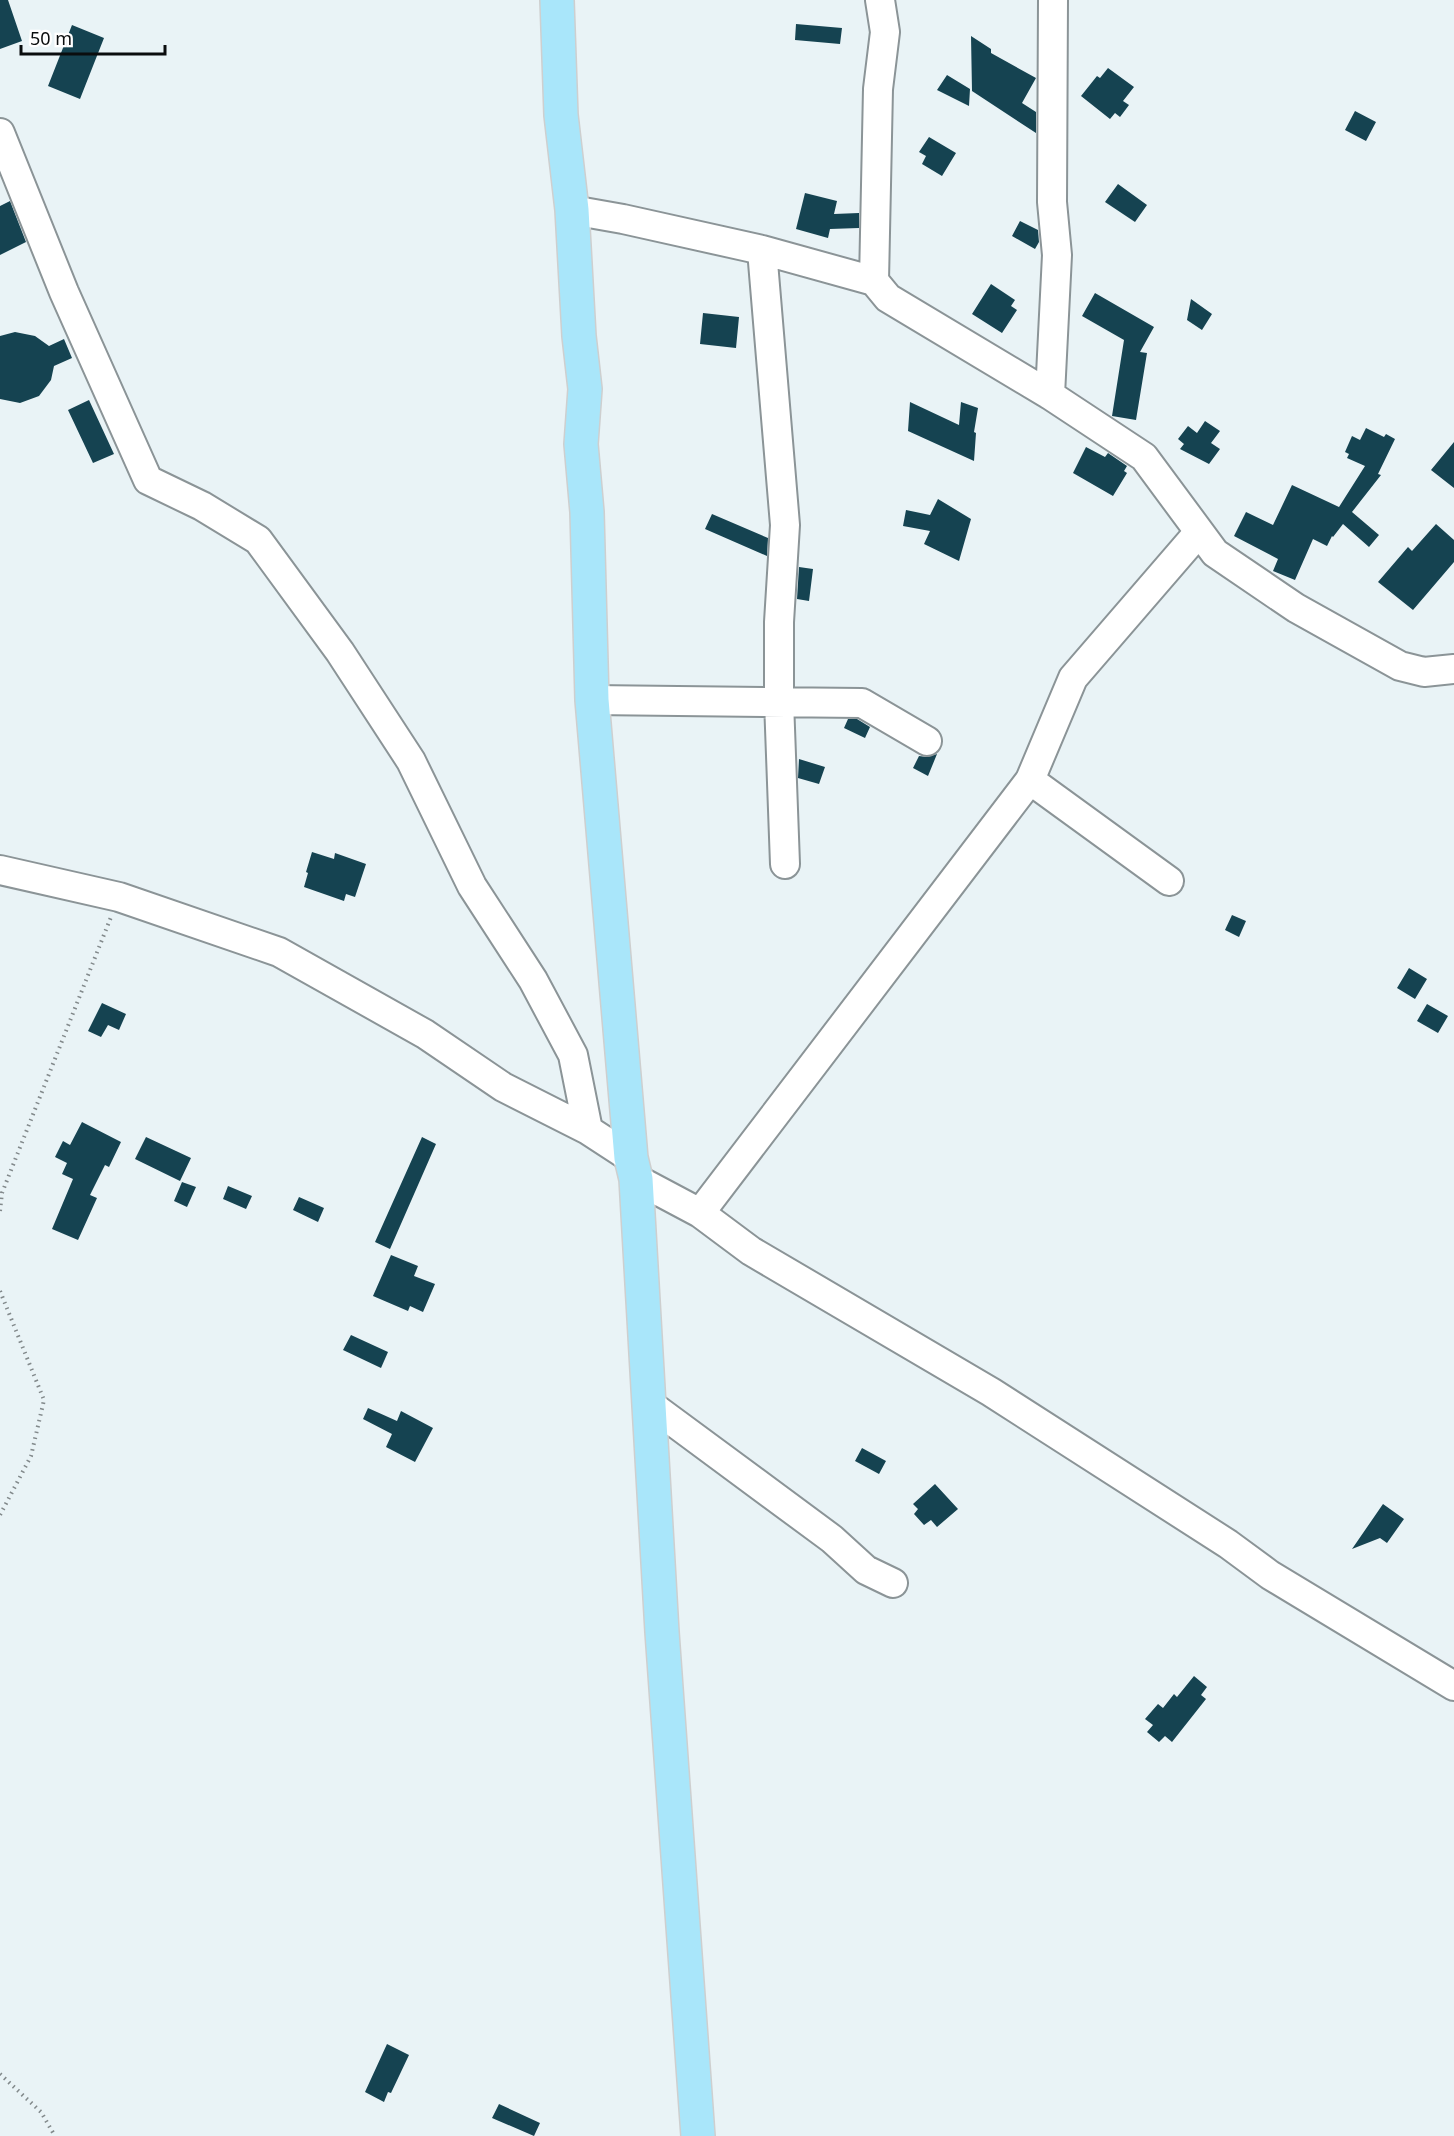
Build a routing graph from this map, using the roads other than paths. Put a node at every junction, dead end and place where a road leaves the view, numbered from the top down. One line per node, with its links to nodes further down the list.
1 (557, 0): 5 (main road)
2 (880, 0): 7 (street)
3 (1053, 0): 8 (street)
4 (0, 133): 18 (street)
5 (572, 210): 6 (street); 11 (main road)
6 (762, 250): 7 (street); 12 (street)
7 (874, 281): 8 (street)
8 (1050, 396): 9 (street)
9 (1199, 532): 10 (street); 14 (street)
10 (1454, 669)
11 (592, 700): 12 (street); 19 (main road)
12 (779, 701): 13 (street); 15 (street)
13 (927, 741)
14 (1030, 780): 17 (street); 20 (street)
15 (785, 864)
16 (0, 870): 18 (street)
17 (1169, 881)
18 (588, 1130): 19 (street)
19 (633, 1168): 20 (street); 21 (main road)
20 (700, 1213): 23 (street)
21 (648, 1403): 22 (street); 24 (main road)
22 (893, 1583)
23 (1454, 1686)
24 (698, 2136)

